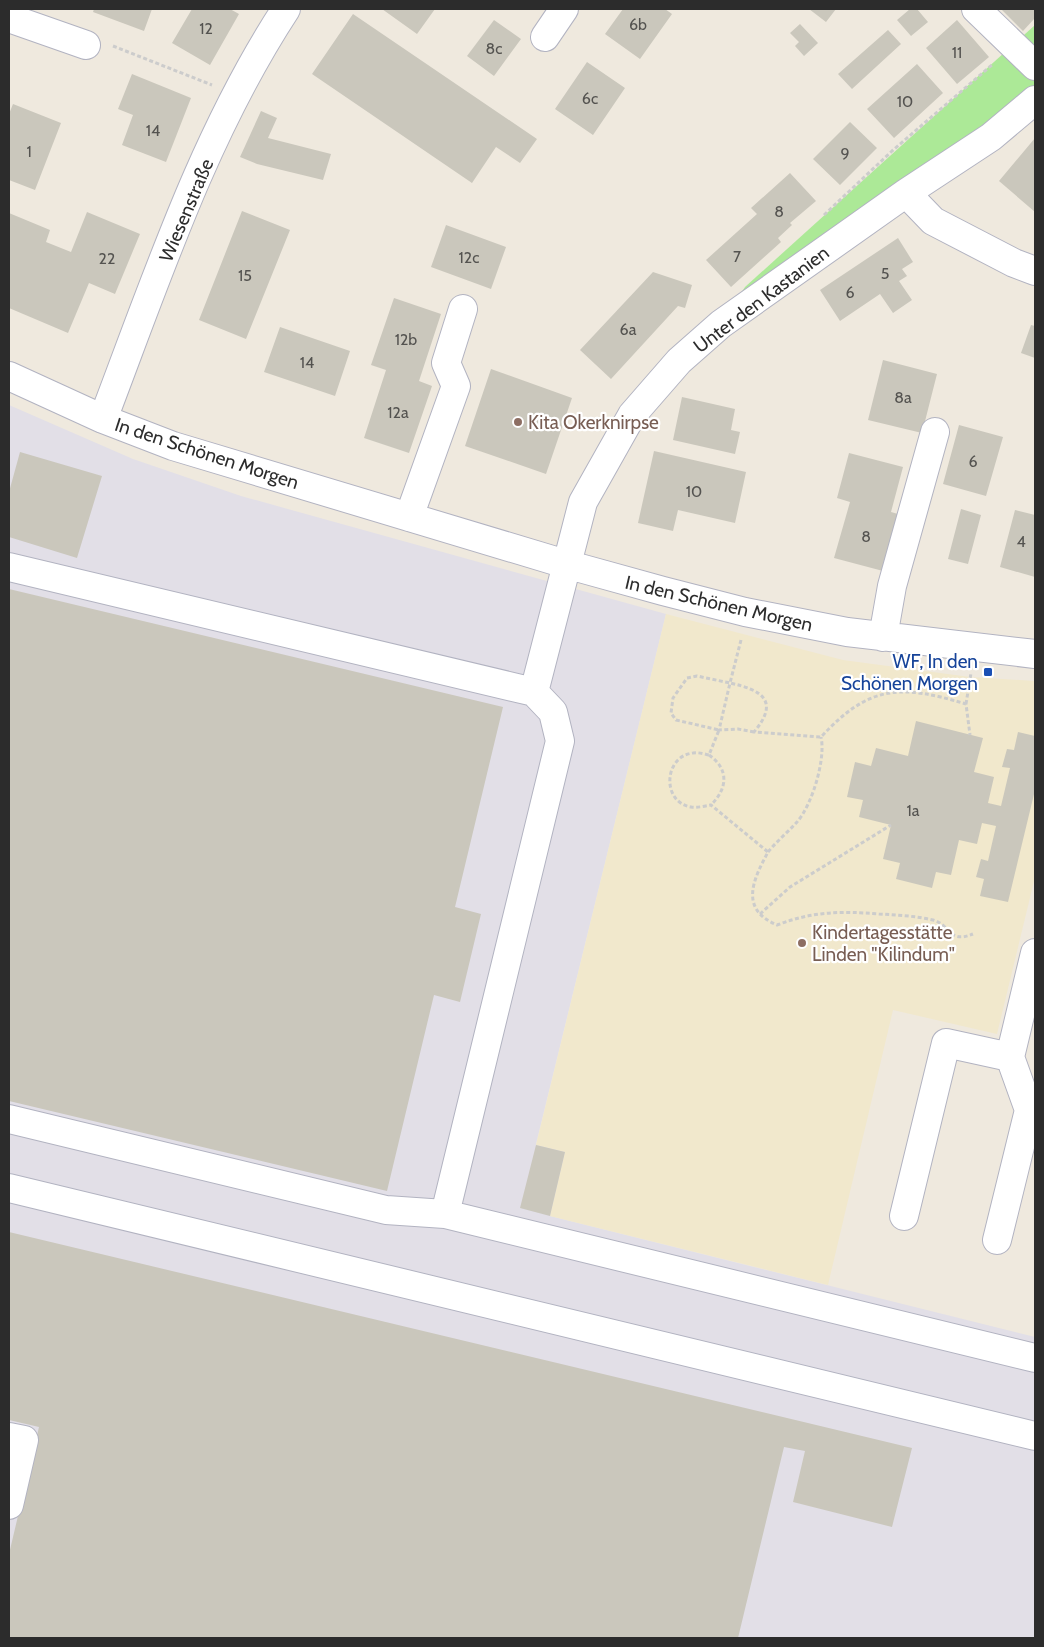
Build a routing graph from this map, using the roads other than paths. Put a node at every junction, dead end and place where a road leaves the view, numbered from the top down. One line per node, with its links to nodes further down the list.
1 (286, 9): 13 (street, Wiesenstraße)
2 (564, 9): 5 (street)
3 (976, 9): 7 (street)
4 (9, 18): 6 (street)
5 (545, 37)
6 (86, 45)
7 (1035, 66)
8 (1035, 100): 9 (street, Unter den Kastanien)
9 (906, 193): 10 (street); 16 (street, Unter den Kastanien)
10 (1035, 271)
11 (463, 309): 15 (street)
12 (9, 376): 13 (street, In den Schönen Morgen)
13 (103, 419): 15 (street, In den Schönen Morgen)
14 (935, 432): 18 (street)
15 (409, 517): 16 (street, In den Schönen Morgen)
16 (568, 565): 18 (street, In den Schönen Morgen); 20 (street, Unter den Kastanien)
17 (9, 567): 20 (street)
18 (883, 637): 19 (street, In den Schönen Morgen)
19 (1035, 654)
20 (534, 692): 25 (street)
21 (1035, 953): 22 (street)
22 (1010, 1057): 26 (street); 27 (street)
23 (9, 1119): 25 (street)
24 (9, 1188): 29 (street)
25 (445, 1214): 28 (street)
26 (904, 1216)
27 (997, 1240)
28 (1035, 1358)
29 (1035, 1436)
30 (9, 1437): 31 (street)
31 (9, 1505)

